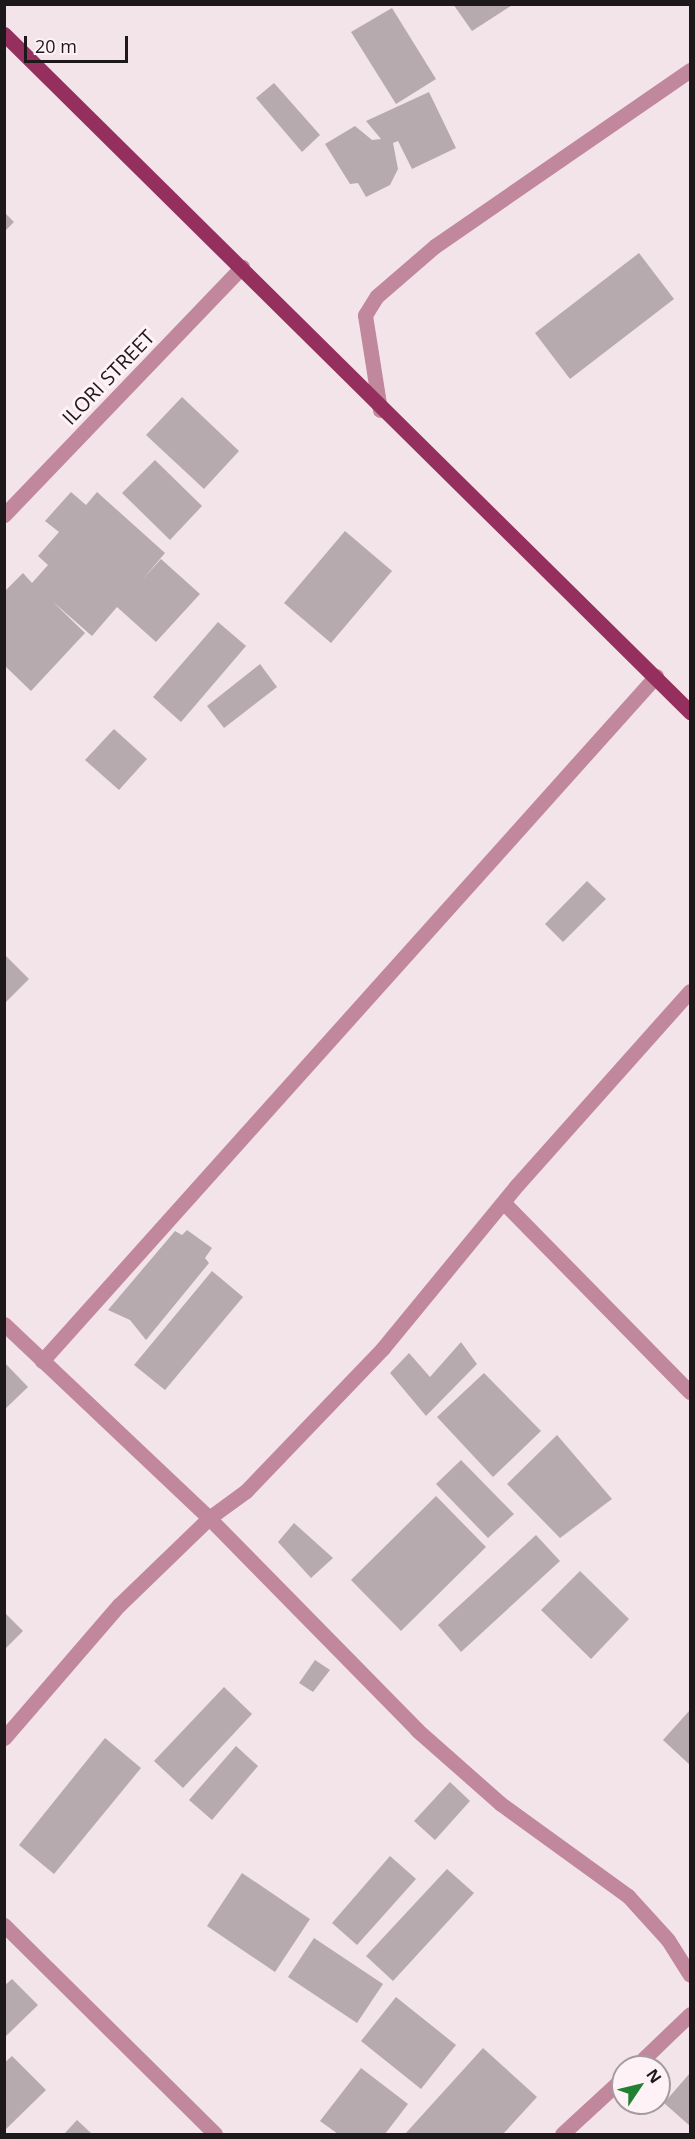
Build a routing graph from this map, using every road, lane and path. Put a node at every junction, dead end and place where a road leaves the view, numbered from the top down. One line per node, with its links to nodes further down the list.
1 (4, 34): 3 (main road)
2 (690, 70): 4 (street)
3 (242, 267): 4 (main road); 5 (street, ILORI STREET)
4 (380, 410): 6 (main road)
5 (4, 515)
6 (656, 676): 7 (main road); 11 (street)
7 (690, 712)
8 (690, 992): 9 (street)
9 (504, 1203): 12 (street); 13 (street)
10 (4, 1324): 11 (street)
11 (42, 1361): 13 (street)
12 (690, 1392)
13 (209, 1518): 14 (street); 16 (street)
14 (4, 1738)
15 (4, 1925): 20 (street)
16 (690, 1974)
17 (690, 2014): 18 (street)
18 (647, 2055)
19 (611, 2089): 21 (street)
20 (215, 2134)
21 (562, 2134)

